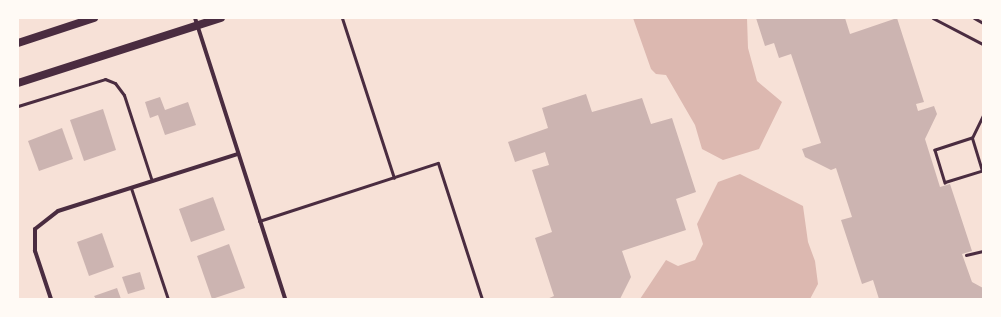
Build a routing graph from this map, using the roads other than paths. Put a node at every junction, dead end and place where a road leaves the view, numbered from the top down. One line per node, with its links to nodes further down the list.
1 (94, 18): 7 (main road)
2 (221, 18): 5 (main road)
3 (342, 18): 11 (lane)
4 (974, 18): 6 (lane)
5 (197, 22): 8 (main road); 10 (street)
6 (983, 23)
7 (18, 42)
8 (18, 83)
9 (18, 106): 12 (lane)
10 (238, 154): 12 (street); 14 (street)
11 (394, 178): 14 (lane); 18 (lane)
12 (152, 181): 13 (street)
13 (130, 188): 15 (street); 16 (lane)
14 (259, 221): 17 (street)
15 (51, 299)
16 (168, 299)
17 (285, 299)
18 (482, 299)

